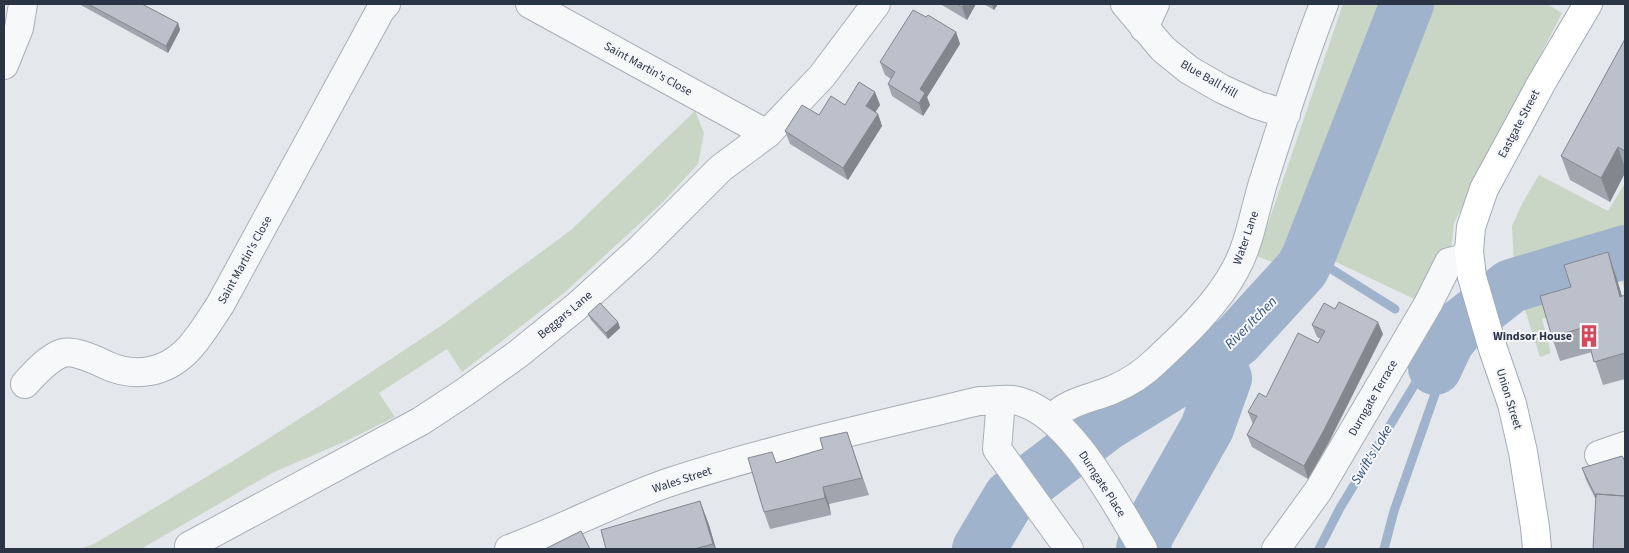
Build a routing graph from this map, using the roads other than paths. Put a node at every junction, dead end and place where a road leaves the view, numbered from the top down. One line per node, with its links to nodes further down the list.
1 (23, 4): 10 (street)
2 (386, 4): 14 (street, Saint Martin's Close)
3 (530, 4): 12 (street, Saint Martin's Close)
4 (876, 4): 12 (street, Beggars Lane)
5 (1125, 4): 9 (street, Blue Ball Hill)
6 (1155, 4): 9 (street)
7 (1324, 4): 11 (street, Water Lane)
8 (1588, 4): 13 (main road, Eastgate Street)
9 (1144, 28): 11 (street, Blue Ball Hill)
10 (4, 65)
11 (1286, 114): 16 (street, Water Lane)
12 (766, 134): 20 (street, Beggars Lane)
13 (1469, 251): 24 (street, Durngate Terrace); 25 (main road, Union Street)
14 (25, 384)
15 (1001, 400): 16 (street, Durngate Place); 17 (street, Durngate Place); 22 (street)
16 (1054, 422): 23 (street, Durngate Place)
17 (862, 430): 21 (street, Wales Street)
18 (1625, 446): 19 (street)
19 (1600, 455)
20 (189, 546)
21 (509, 549)
22 (1069, 549)
23 (1143, 549)
24 (1276, 549)
25 (1537, 549)

